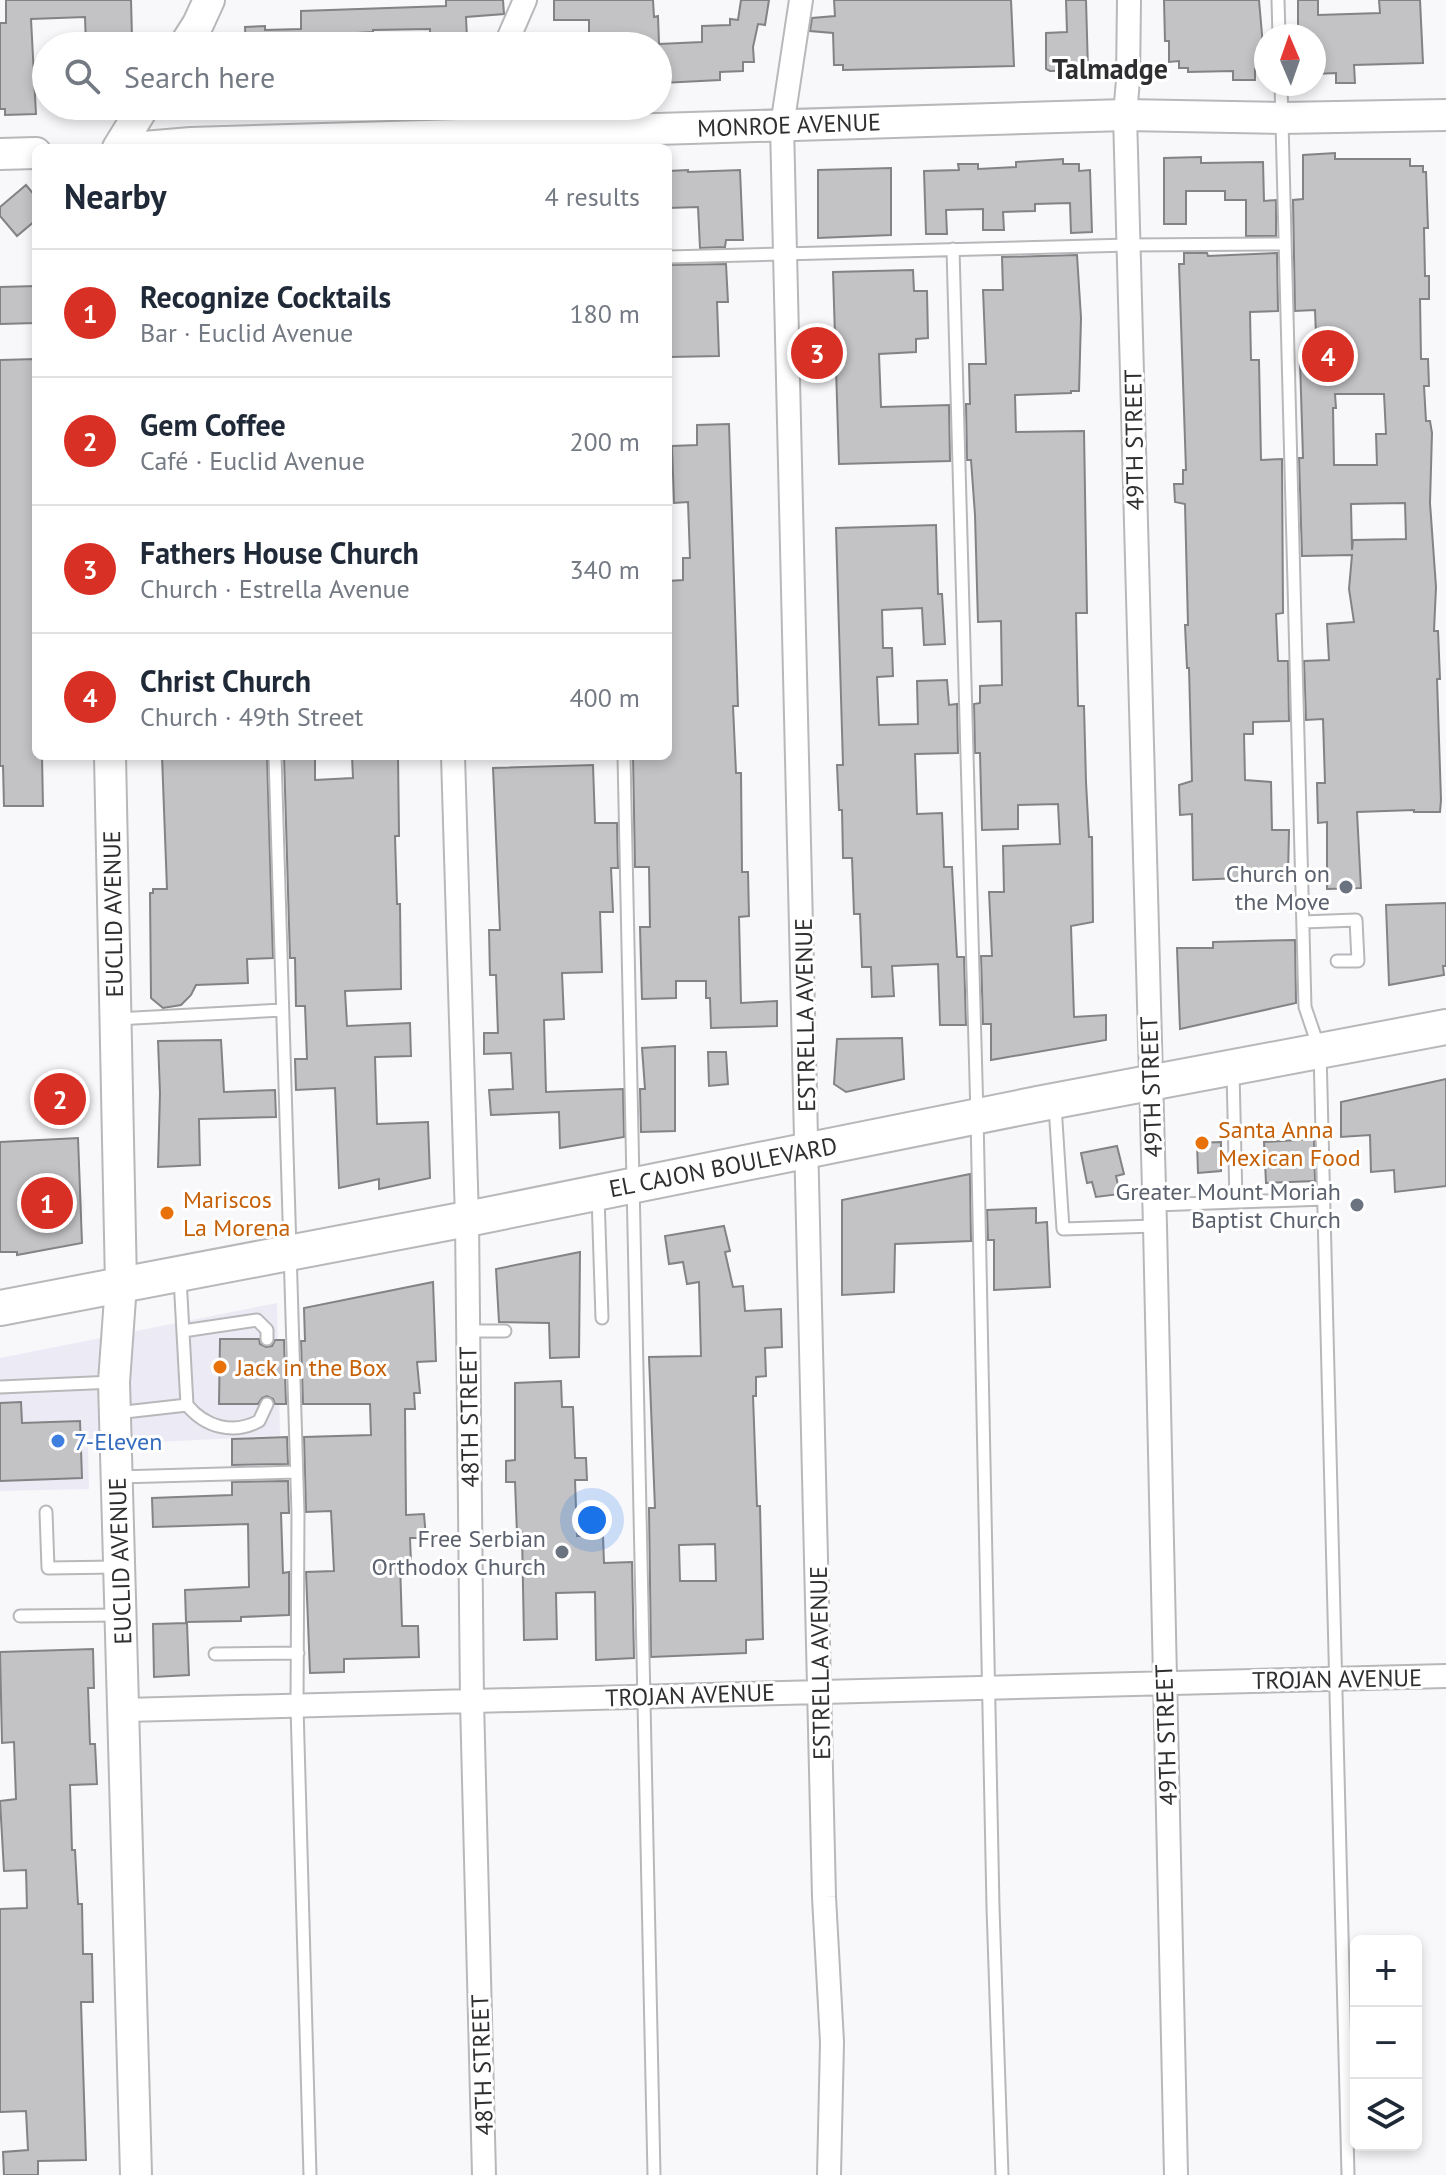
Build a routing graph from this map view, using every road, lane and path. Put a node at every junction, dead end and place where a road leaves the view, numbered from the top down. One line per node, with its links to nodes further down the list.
1 (209, 0): 7 (main road)
2 (525, 0): 8 (street)
3 (801, 0): 15 (street, ESTRELLA AVENUE)
4 (1129, 0): 10 (street, 49TH STREET)
5 (1278, 0): 6 (lane)
6 (1279, 24)
7 (192, 32)
8 (511, 32)
9 (1281, 96): 12 (lane)
10 (1125, 115): 12 (main road, MONROE AVENUE); 15 (main road, MONROE AVENUE); 22 (street, 49TH STREET)
11 (1446, 115): 12 (main road, MONROE AVENUE)
12 (1282, 118): 21 (lane)
13 (135, 120): 17 (main road)
14 (470, 120): 16 (street)
15 (782, 126): 16 (main road, MONROE AVENUE); 24 (street, ESTRELLA AVENUE)
16 (461, 142): 18 (main road, MONROE AVENUE)
17 (120, 144)
18 (181, 144)
19 (32, 153): 20 (main road)
20 (0, 154)
21 (1285, 244): 22 (lane); 30 (lane)
22 (1129, 245): 23 (lane); 37 (street, 49TH STREET)
23 (953, 249): 24 (lane); 39 (lane)
24 (787, 253): 25 (lane); 40 (street, ESTRELLA AVENUE)
25 (672, 257)
26 (110, 760): 33 (main road, EUCLID AVENUE)
27 (275, 760): 32 (lane)
28 (453, 760): 46 (street, 48TH STREET)
29 (624, 760): 41 (lane)
30 (1303, 922): 31 (lane); 35 (lane)
31 (1337, 961)
32 (282, 1010): 33 (lane); 47 (lane)
33 (115, 1019): 49 (main road, EUCLID AVENUE)
34 (1446, 1027): 35 (main road, EL CAJON BOULEVARD)
35 (1320, 1051): 36 (main road, EL CAJON BOULEVARD); 43 (lane)
36 (1233, 1068): 37 (main road, EL CAJON BOULEVARD); 44 (lane)
37 (1151, 1083): 38 (main road, EL CAJON BOULEVARD); 45 (street, 49TH STREET)
38 (1055, 1101): 39 (main road, EL CAJON BOULEVARD); 45 (lane)
39 (977, 1116): 40 (main road, EL CAJON BOULEVARD); 72 (lane)
40 (808, 1151): 41 (main road, EL CAJON BOULEVARD); 73 (street, ESTRELLA AVENUE)
41 (635, 1184): 42 (main road, EL CAJON BOULEVARD); 74 (lane)
42 (598, 1192): 46 (main road, EL CAJON BOULEVARD); 51 (lane)
43 (1324, 1199): 44 (lane); 70 (lane)
44 (1236, 1202): 45 (lane)
45 (1155, 1216): 71 (street, 49TH STREET)
46 (467, 1219): 47 (main road, EL CAJON BOULEVARD); 53 (street, 48TH STREET)
47 (289, 1252): 48 (main road, EL CAJON BOULEVARD); 61 (lane)
48 (180, 1273): 49 (main road, EL CAJON BOULEVARD); 52 (lane)
49 (121, 1284): 50 (main road, EL CAJON BOULEVARD); 56 (main road, EUCLID AVENUE)
50 (0, 1308)
51 (602, 1318)
52 (183, 1331): 55 (lane); 59 (lane)
53 (468, 1331): 54 (lane); 75 (street, 48TH STREET)
54 (505, 1331)
55 (267, 1339)
56 (114, 1382): 57 (lane); 60 (main road, EUCLID AVENUE)
57 (0, 1387)
58 (267, 1404): 59 (lane)
59 (187, 1405): 60 (lane)
60 (115, 1413): 62 (main road, EUCLID AVENUE)
61 (296, 1472): 62 (lane); 67 (lane)
62 (117, 1477): 64 (main road, EUCLID AVENUE)
63 (46, 1512): 64 (lane)
64 (120, 1567): 65 (main road, EUCLID AVENUE)
65 (122, 1615): 66 (lane); 77 (main road, EUCLID AVENUE)
66 (20, 1616)
67 (298, 1653): 68 (lane); 76 (lane)
68 (215, 1654)
69 (1446, 1676): 70 (street, TROJAN AVENUE)
70 (1337, 1679): 71 (street, TROJAN AVENUE); 85 (lane)
71 (1165, 1683): 72 (street, TROJAN AVENUE); 84 (street, 49TH STREET)
72 (990, 1688): 73 (street, TROJAN AVENUE); 83 (lane)
73 (820, 1692): 74 (street, TROJAN AVENUE); 82 (street, ESTRELLA AVENUE)
74 (642, 1697): 75 (street, TROJAN AVENUE); 81 (lane)
75 (472, 1701): 76 (street, TROJAN AVENUE); 80 (street, 48TH STREET)
76 (297, 1706): 77 (street, TROJAN AVENUE); 79 (lane)
77 (125, 1710): 78 (main road, EUCLID AVENUE)
78 (136, 2175)
79 (310, 2175)
80 (484, 2175)
81 (654, 2175)
82 (829, 2175)
83 (1002, 2175)
84 (1176, 2175)
85 (1348, 2175)

